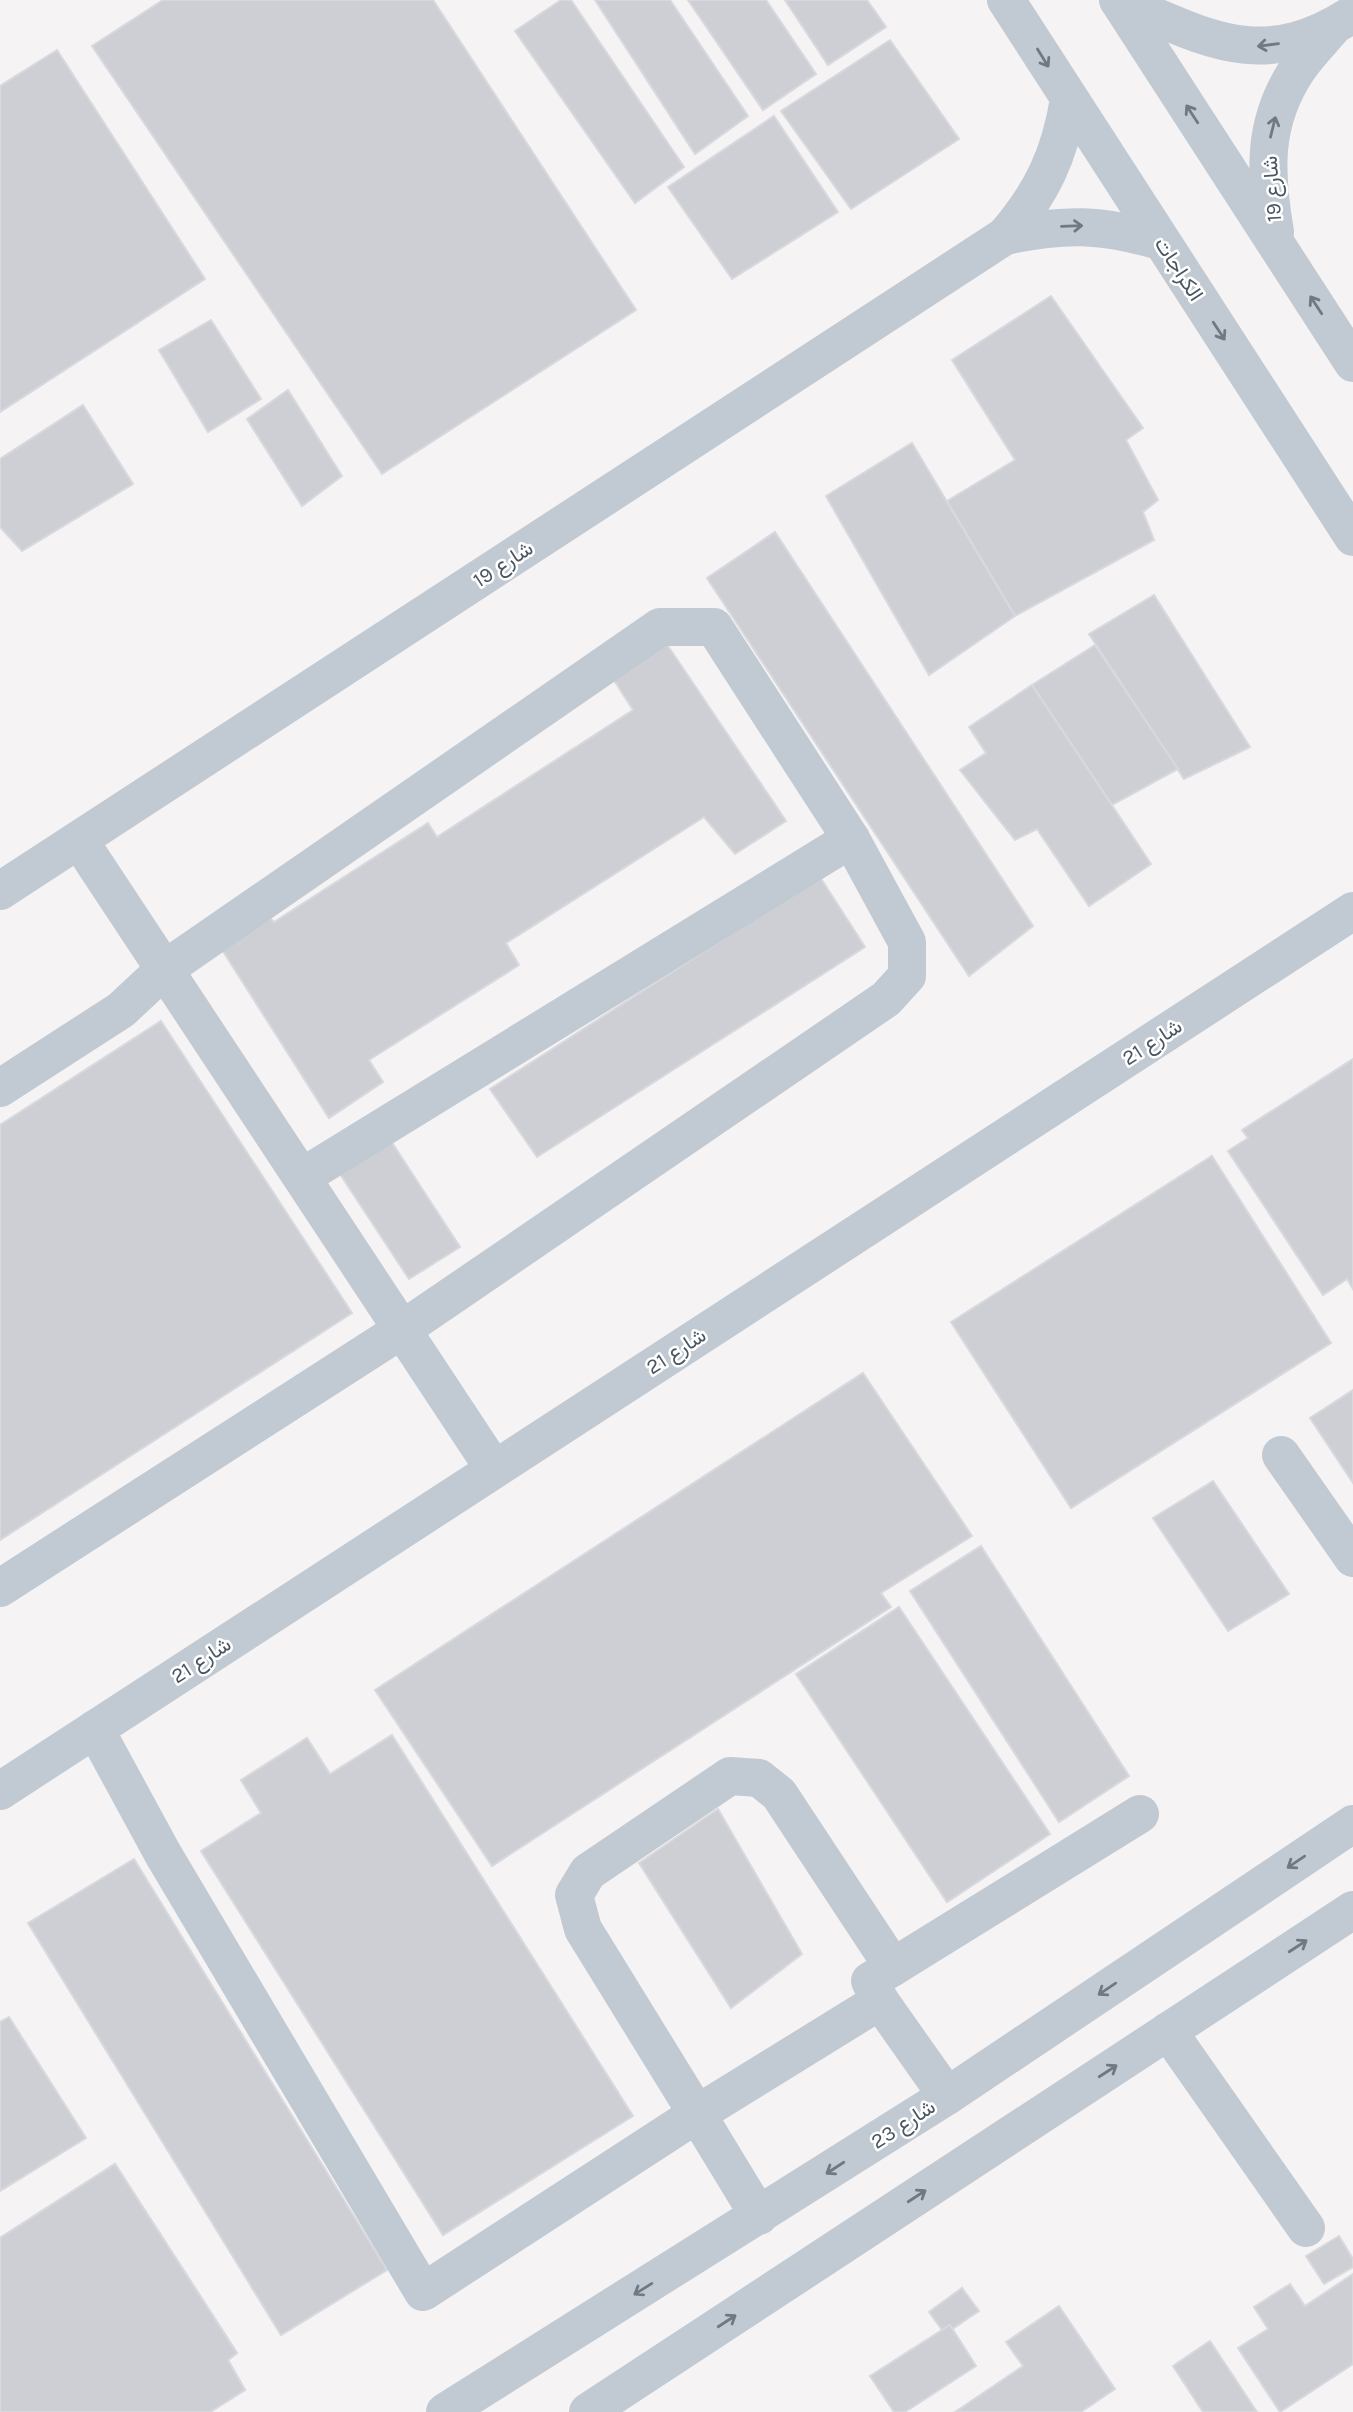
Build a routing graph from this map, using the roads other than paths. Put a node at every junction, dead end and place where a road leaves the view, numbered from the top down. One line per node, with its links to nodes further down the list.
1 (1006, 0): 4 (street, الكراجات, one-way to 4)
2 (1118, 0): 3 (street, شارع 19, one-way to 2); 7 (street, one-way to 2)
3 (1343, 20): 7 (street, شارع 19, one-way to 3)
4 (1069, 99): 5 (street, شارع 19); 6 (street, الكراجات)
5 (1005, 236): 6 (street, شارع 19, one-way to 6); 11 (street, شارع 19)
6 (1160, 241): 9 (street, الكراجات, one-way to 9)
7 (1276, 243): 8 (street, one-way to 7)
8 (1353, 363)
9 (1353, 537)
10 (851, 839): 14 (street); 16 (street); 17 (street)
11 (79, 840): 12 (street, شارع 19); 14 (street)
12 (0, 891)
13 (1353, 911): 19 (street, شارع 21)
14 (165, 969): 15 (street); 16 (street)
15 (0, 1088)
16 (302, 1177): 17 (street)
17 (403, 1329): 19 (street); 21 (street)
18 (1281, 1455): 20 (street)
19 (494, 1469): 22 (street, شارع 21)
20 (1353, 1558)
21 (0, 1588)
22 (95, 1729): 23 (street, شارع 21); 30 (street)
23 (0, 1791)
24 (1140, 1814): 27 (street)
25 (1353, 1824): 29 (street, شارع 23, one-way to 29)
26 (1353, 1910): 28 (street, one-way to 26)
27 (887, 1984): 29 (street); 30 (street); 30 (street)
28 (1168, 2031): 32 (street); 33 (street, one-way to 28)
29 (947, 2096): 31 (street, شارع 23, one-way to 31)
30 (696, 2114): 31 (street)
31 (759, 2216): 34 (street, شارع 23, one-way to 34)
32 (1306, 2228)
33 (610, 2406)
34 (445, 2412)

